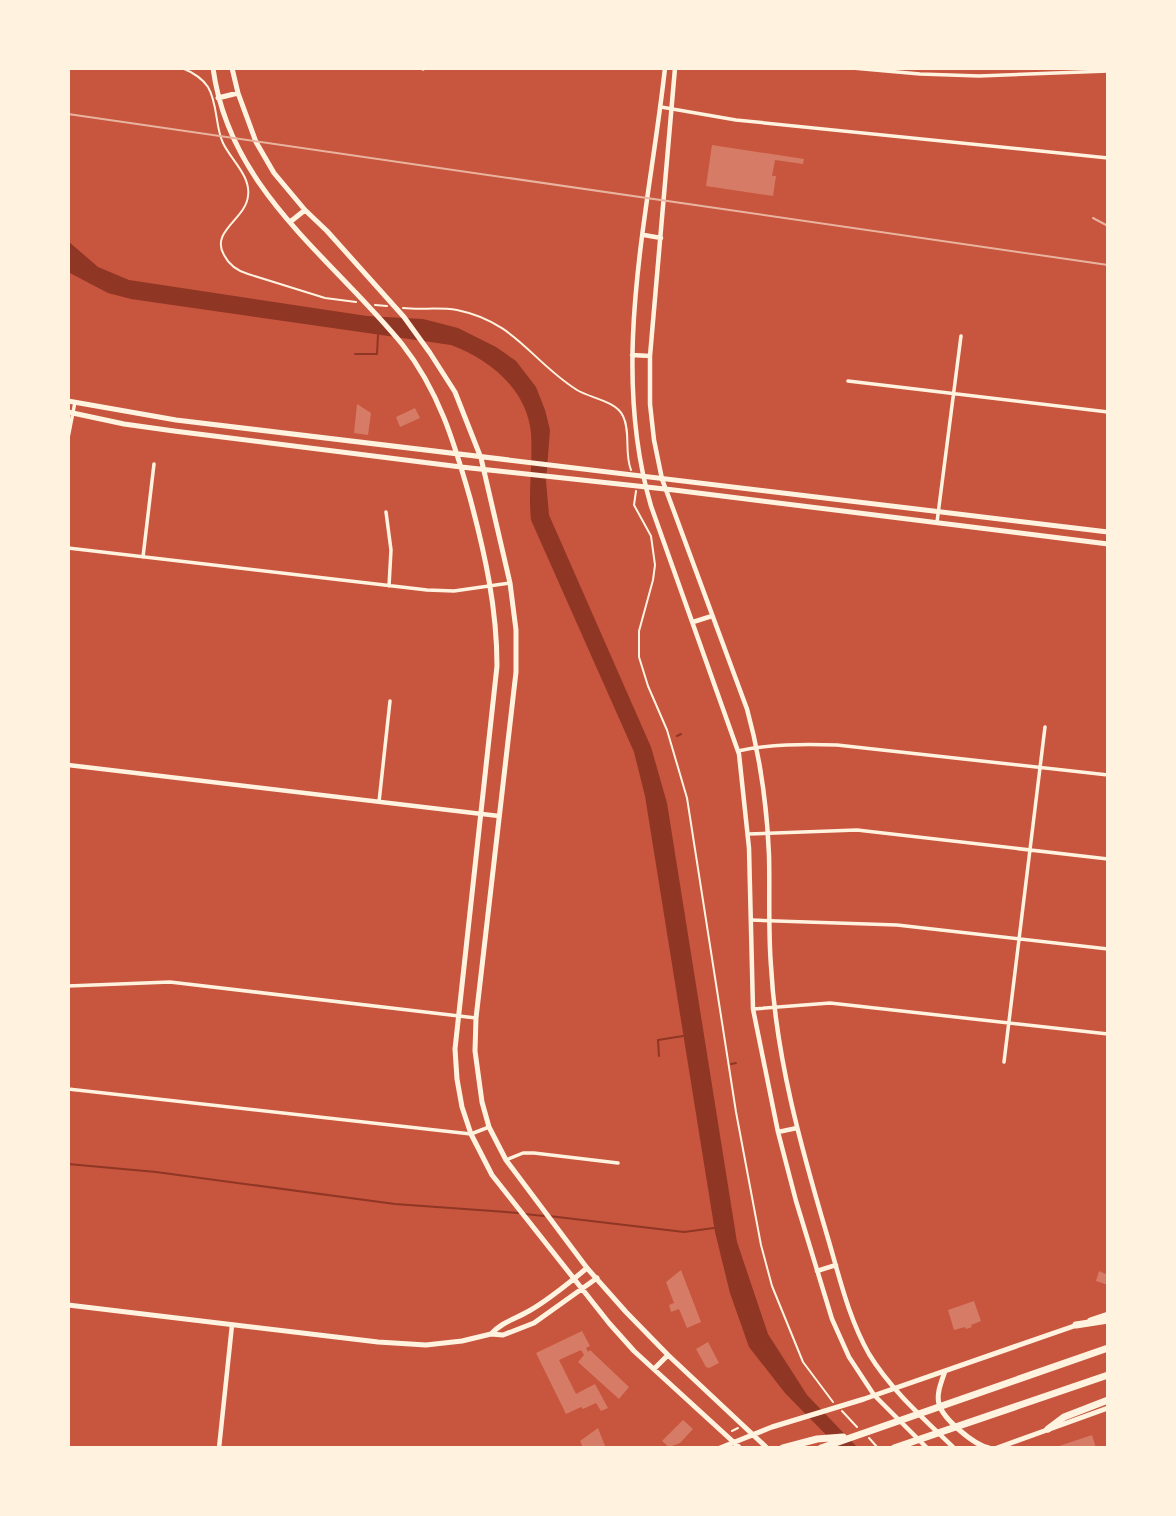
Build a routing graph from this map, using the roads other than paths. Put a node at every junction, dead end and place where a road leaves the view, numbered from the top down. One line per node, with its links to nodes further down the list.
1 (213, 68): 8 (main road)
2 (232, 68): 7 (main road)
3 (665, 68): 9 (street)
4 (675, 68): 10 (street)
5 (852, 68): 6 (street)
6 (1108, 71)
7 (238, 93): 8 (main road); 12 (main road)
8 (219, 99): 13 (main road)
9 (661, 107): 10 (street); 14 (street)
10 (671, 108): 11 (street); 15 (street)
11 (1108, 158)
12 (305, 210): 13 (main road); 19 (main road)
13 (290, 222): 20 (main road)
14 (644, 235): 15 (street); 17 (street)
15 (662, 237): 18 (street)
16 (961, 337): 22 (street)
17 (632, 355): 18 (street); 32 (street)
18 (650, 356): 33 (street)
19 (439, 367): 20 (main road); 28 (main road)
20 (424, 376): 27 (main road)
21 (848, 381): 22 (street)
22 (953, 394): 24 (street); 38 (street)
23 (72, 402): 25 (street); 27 (main road)
24 (1108, 412)
25 (70, 413): 26 (street); 30 (main road)
26 (68, 438)
27 (458, 455): 28 (main road); 30 (main road)
28 (481, 458): 31 (main road); 32 (main road)
29 (154, 464): 46 (street)
30 (461, 467): 31 (main road); 49 (main road)
31 (484, 469): 34 (main road); 47 (main road)
32 (642, 477): 33 (main road); 34 (street)
33 (662, 479): 35 (street); 36 (main road)
34 (645, 487): 35 (main road); 51 (street)
35 (667, 489): 37 (main road); 50 (street)
36 (780, 492): 37 (main road); 38 (main road)
37 (779, 503): 41 (main road)
38 (939, 511): 40 (main road); 41 (street)
39 (386, 512): 48 (street)
40 (1028, 522): 42 (main road); 43 (main road)
41 (937, 524): 43 (main road)
42 (1108, 532)
43 (1026, 534): 44 (main road)
44 (1108, 544)
45 (68, 548): 46 (street)
46 (143, 557): 48 (street)
47 (510, 583): 49 (street); 61 (main road)
48 (389, 586): 49 (street)
49 (492, 586): 60 (main road)
50 (712, 616): 51 (street); 54 (street)
51 (693, 622): 55 (street)
52 (390, 701): 59 (street)
53 (1045, 727): 57 (street)
54 (758, 747): 55 (street); 57 (street); 62 (street)
55 (738, 751): 63 (street)
56 (68, 765): 59 (street)
57 (1039, 767): 58 (street); 64 (street)
58 (1108, 775)
59 (379, 802): 60 (street)
60 (480, 814): 61 (street); 73 (main road)
61 (499, 816): 74 (main road)
62 (767, 833): 63 (street); 64 (street); 67 (street)
63 (748, 834): 66 (street)
64 (1028, 850): 65 (street); 68 (street)
65 (1108, 859)
66 (750, 920): 67 (street); 72 (street)
67 (769, 920): 68 (street); 71 (street)
68 (1019, 939): 69 (street); 75 (street)
69 (1108, 949)
70 (68, 986): 73 (street)
71 (775, 1007): 72 (street); 75 (street); 80 (street)
72 (753, 1009): 81 (street)
73 (457, 1016): 74 (street); 82 (main road)
74 (476, 1018): 79 (main road)
75 (1009, 1023): 76 (street); 77 (street)
76 (1108, 1034)
77 (1004, 1062)
78 (68, 1090): 82 (street)
79 (489, 1127): 82 (street); 83 (main road)
80 (797, 1128): 81 (street); 85 (street)
81 (778, 1132): 87 (street)
82 (471, 1134): 89 (main road)
83 (506, 1160): 84 (street); 86 (main road)
84 (618, 1163)
85 (836, 1265): 87 (street); 102 (street)
86 (587, 1268): 88 (main road); 89 (main road)
87 (817, 1271): 103 (street)
88 (597, 1278): 90 (main road); 98 (main road)
89 (573, 1280): 90 (main road); 96 (main road)
90 (582, 1290): 96 (main road); 99 (main road)
91 (68, 1305): 94 (main road)
92 (1108, 1314): 95 (main road)
93 (1108, 1320): 95 (highway)
94 (232, 1325): 96 (main road); 110 (street)
95 (1076, 1325): 100 (main road)
96 (491, 1334)
97 (1108, 1348): 108 (highway)
98 (668, 1355): 99 (main road); 107 (main road)
99 (654, 1369): 109 (main road)
100 (945, 1371): 102 (main road); 119 (main road)
101 (1108, 1375): 116 (highway)
102 (893, 1388): 103 (main road); 118 (street)
103 (874, 1395): 107 (main road); 117 (street)
104 (1108, 1400): 106 (highway)
105 (1108, 1408): 106 (main road)
106 (1048, 1429): 120 (main road)
107 (754, 1435): 109 (main road); 113 (main road)
108 (854, 1436): 114 (highway); 115 (highway)
109 (735, 1443): 111 (main road); 112 (main road)
110 (219, 1448)
111 (720, 1448)
112 (740, 1448)
113 (767, 1448)
114 (783, 1448)
115 (821, 1448)
116 (894, 1448)
117 (927, 1448)
118 (954, 1448)
119 (989, 1448)
120 (997, 1448)

